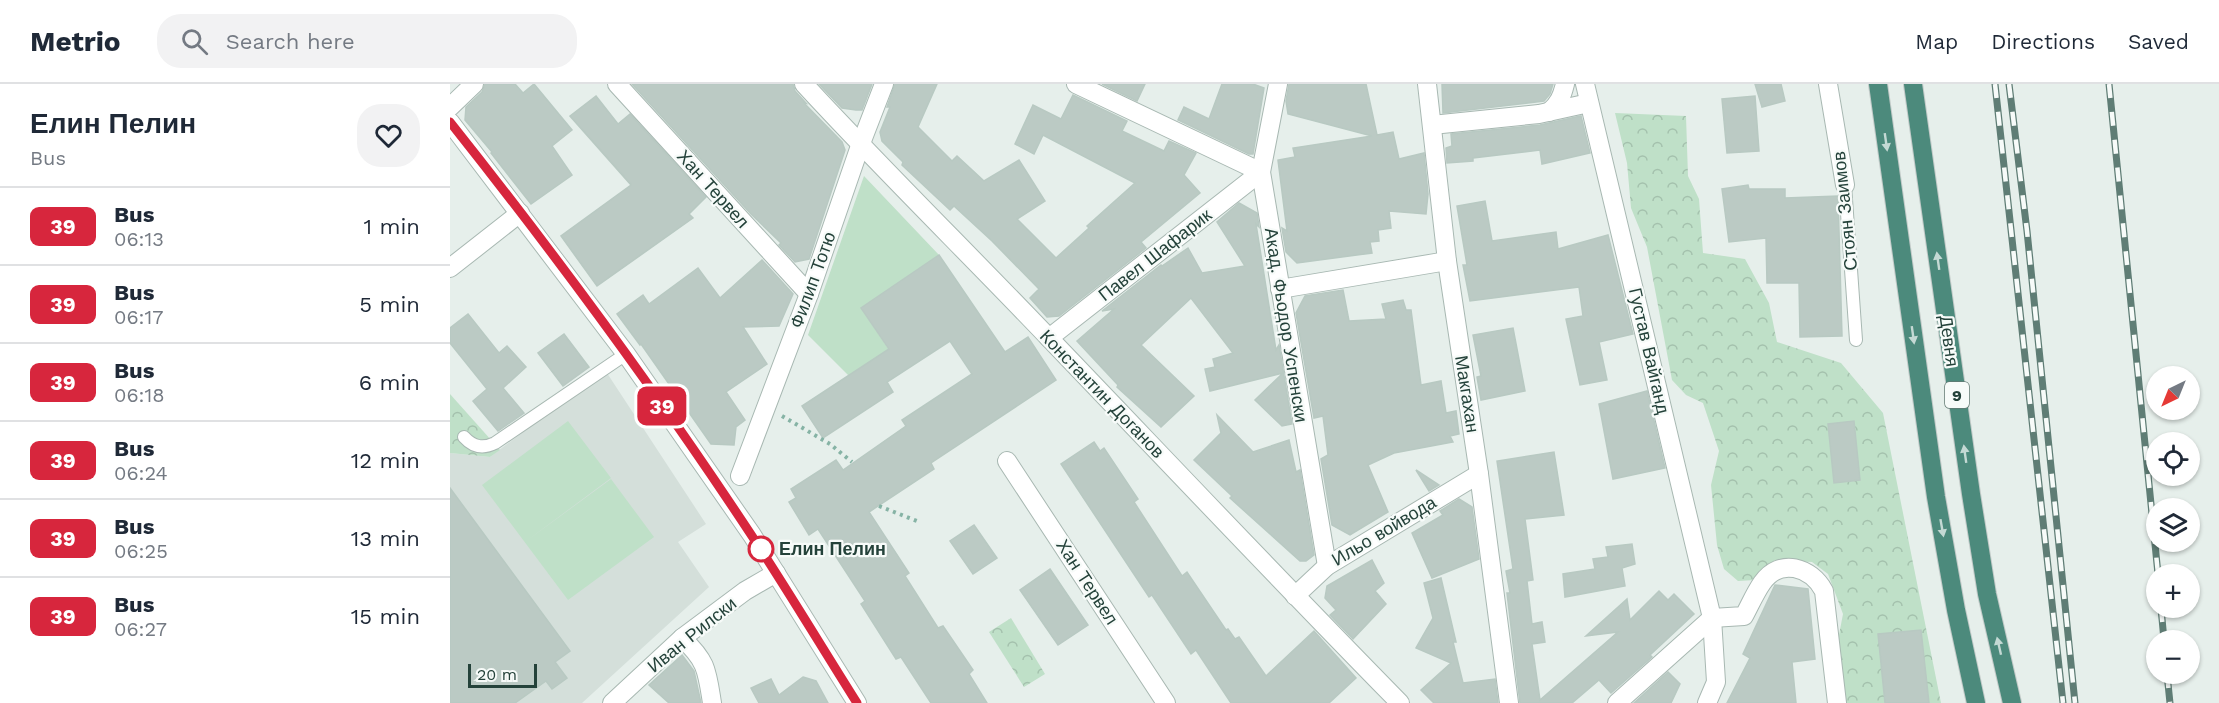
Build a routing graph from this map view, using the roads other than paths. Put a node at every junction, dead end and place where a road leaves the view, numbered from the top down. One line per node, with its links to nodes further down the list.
1 (474, 84): 14 (street)
2 (617, 84): 25 (street, Хан Тервел)
3 (804, 84): 18 (street, Константин Доганов)
4 (884, 84): 18 (street, Филип Тотю)
5 (1076, 84): 19 (street)
6 (1278, 84): 19 (street, Акад. Фьодор Успенски)
7 (1427, 84): 17 (street, Макгахан)
8 (1565, 84): 15 (street)
9 (1585, 84): 13 (street, Густав Вайганд)
10 (1828, 84): 20 (street, Стоян Заимов)
11 (1878, 84): 47 (highway, Девня / 9, one-way to 47)
12 (1913, 84): 48 (highway, Девня / 9, one-way to 12)
13 (1589, 103): 15 (street); 36 (street, Густав Вайганд)
14 (450, 107)
15 (1548, 112): 17 (street)
16 (450, 122): 21 (street)
17 (1432, 124): 22 (street, Макгахан)
18 (860, 146): 25 (street, Филип Тотю); 26 (street, Константин Доганов)
19 (1261, 172): 24 (street, Акад. Фьодор Успенски); 26 (street, Павел Шафарик)
20 (1845, 185): 27 (lane, Стоян Заимов)
21 (520, 213): 23 (street); 28 (street)
22 (1447, 261): 24 (street); 31 (street, Макгахан)
23 (450, 268)
24 (1280, 289): 33 (street, Акад. Фьодор Успенски)
25 (809, 294): 32 (street, Филип Тотю)
26 (1049, 338): 35 (street, Константин Доганов)
27 (1856, 340)
28 (626, 354): 29 (lane); 34 (street)
29 (464, 437)
30 (1007, 461): 41 (street, Хан Тервел)
31 (1479, 474): 33 (street, Ильо войвода); 43 (street, Макгахан)
32 (740, 476)
33 (1327, 566): 35 (street, Ильо войвода)
34 (776, 573): 37 (street, Иван Рилски); 40 (street)
35 (1295, 596): 42 (street, Константин Доганов)
36 (1712, 618): 44 (street); 45 (street, Густав Вайганд); 46 (street)
37 (682, 638): 38 (street, Иван Рилски); 39 (street)
38 (612, 703)
39 (712, 703)
40 (857, 703)
41 (1166, 703)
42 (1400, 703)
43 (1509, 703)
44 (1617, 703)
45 (1707, 703)
46 (1837, 703)
47 (1976, 703)
48 (2012, 703)

